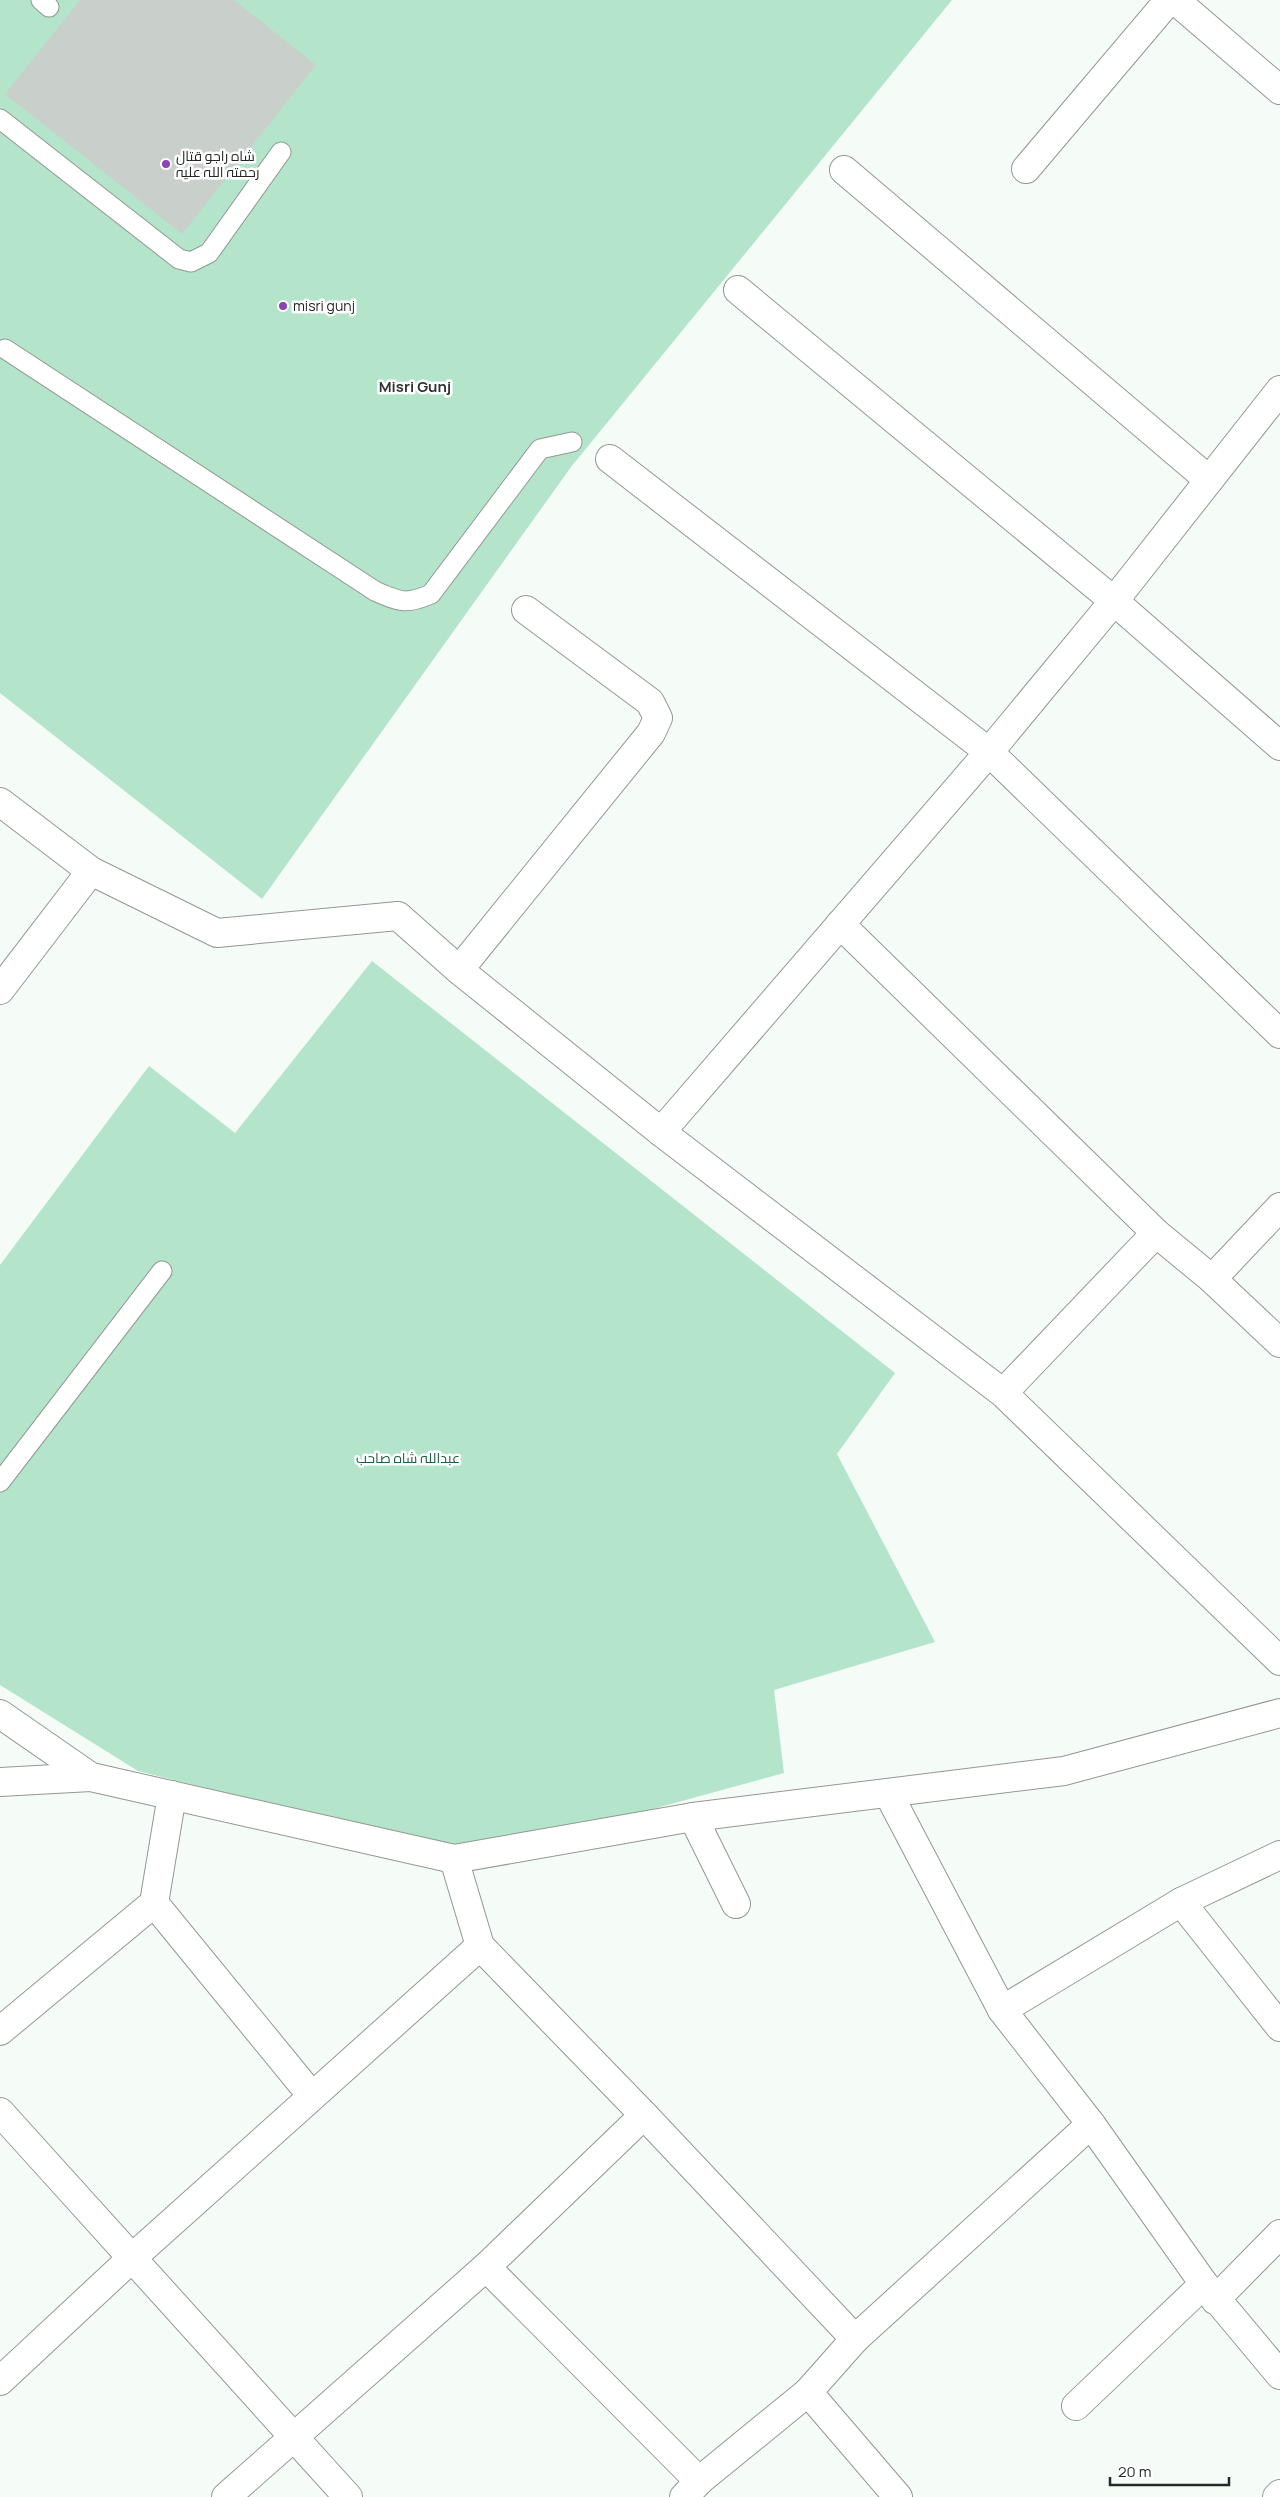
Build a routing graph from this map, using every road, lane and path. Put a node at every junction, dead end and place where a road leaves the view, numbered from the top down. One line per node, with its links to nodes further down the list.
1 (1169, 0): 6 (street)
2 (1175, 0): 3 (street)
3 (1280, 90)
4 (0, 119): 5 (lane)
5 (281, 152)
6 (1026, 169)
7 (844, 170): 13 (street)
8 (738, 290): 14 (street)
9 (2, 349): 11 (lane)
10 (1280, 390): 13 (street)
11 (572, 442)
12 (610, 459): 17 (street)
13 (1209, 480): 14 (street)
14 (1114, 601): 16 (street); 17 (street)
15 (526, 610): 21 (street)
16 (1280, 746)
17 (989, 752): 20 (street); 23 (street)
18 (0, 802): 19 (street)
19 (91, 871): 21 (street); 22 (street)
20 (840, 924): 24 (street); 26 (street)
21 (459, 970): 24 (street)
22 (0, 990)
23 (1280, 1034)
24 (661, 1132): 30 (street)
25 (1280, 1207): 28 (street)
26 (1156, 1233): 28 (street); 30 (street)
27 (162, 1271): 31 (lane)
28 (1212, 1278): 29 (street)
29 (1280, 1344)
30 (1003, 1392): 32 (street)
31 (0, 1482)
32 (1280, 1661)
33 (0, 1714): 35 (street)
34 (1280, 1714): 37 (street)
35 (91, 1777): 36 (street); 38 (street)
36 (0, 1782)
37 (888, 1793): 39 (street); 46 (street)
38 (172, 1795): 41 (street); 43 (street)
39 (693, 1817): 41 (street); 44 (street)
40 (1280, 1855): 42 (street)
41 (454, 1859): 45 (street)
42 (1182, 1902): 46 (street); 47 (street)
43 (154, 1903): 48 (street); 49 (street)
44 (736, 1904)
45 (480, 1946): 49 (street); 51 (street)
46 (1002, 2010): 52 (street)
47 (1280, 2026)
48 (0, 2030)
49 (312, 2096): 54 (street)
50 (0, 2112): 54 (street)
51 (644, 2114): 55 (street); 57 (street)
52 (1091, 2124): 56 (street); 57 (street)
53 (1280, 2234): 56 (street)
54 (132, 2258): 59 (street); 62 (street)
55 (486, 2267): 62 (street); 63 (street)
56 (1210, 2292): 58 (street); 61 (street)
57 (855, 2338): 60 (street)
58 (1280, 2375)
59 (0, 2381)
60 (808, 2392): 63 (street); 67 (street)
61 (1076, 2406)
62 (295, 2438): 65 (street); 66 (street)
63 (691, 2489)
64 (1280, 2494): 68 (street)
65 (226, 2497)
66 (348, 2497)
67 (898, 2497)
68 (1277, 2497)

